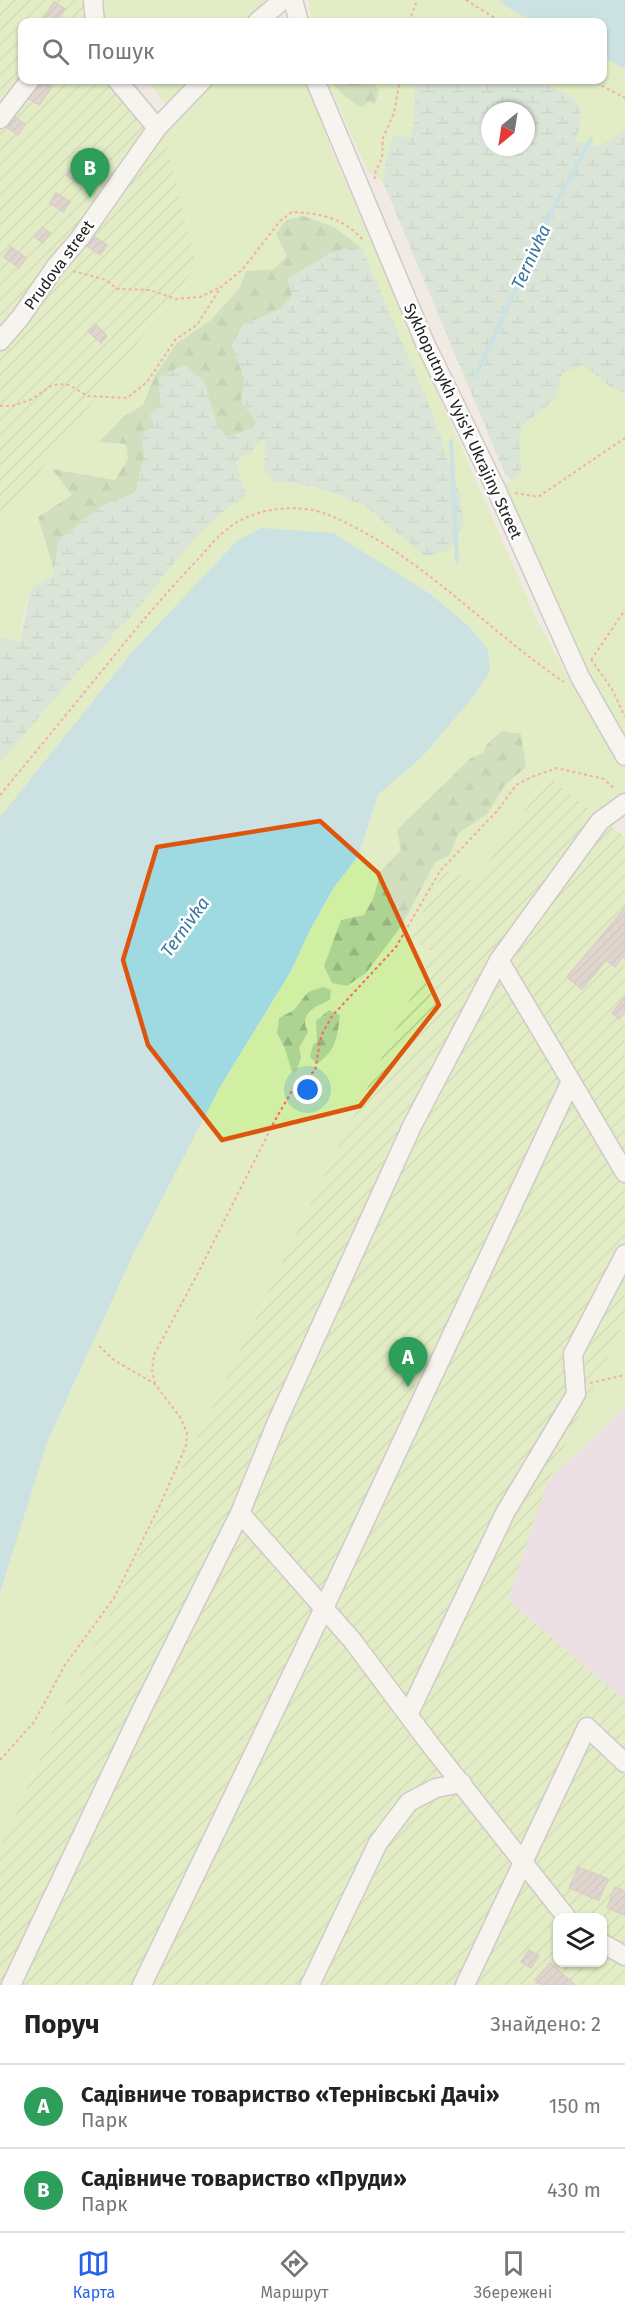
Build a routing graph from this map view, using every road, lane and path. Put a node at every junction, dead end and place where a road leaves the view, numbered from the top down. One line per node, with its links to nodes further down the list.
1 (93, 0): 6 (street)
2 (283, 0): 7 (street)
3 (293, 0): 8 (street)
4 (417, 0): 9 (path)
5 (466, 0): 10 (path)
6 (95, 18)
7 (262, 18)
8 (298, 18)
9 (410, 18)
10 (495, 18)
11 (27, 84): 18 (street)
12 (120, 84): 19 (street)
13 (198, 84): 19 (street, Prudova street)
14 (317, 84): 21 (street, Sykhoputnykh Vyis'k Ukrajiny Street)
15 (399, 84): 20 (path)
16 (599, 84): 17 (path)
17 (625, 98)
18 (0, 119)
19 (156, 128): 22 (street, Prudova street)
20 (377, 183)
21 (384, 247): 23 (path); 27 (street, Sykhoputnykh Vyis'k Ukrajiny Street)
22 (56, 266): 23 (path); 24 (street, Prudova street)
23 (221, 287): 25 (path)
24 (0, 341)
25 (0, 406)
26 (625, 438): 27 (path)
27 (497, 491): 29 (street, Sykhoputnykh Vyis'k Ukrajiny Street)
28 (625, 610): 29 (path)
29 (572, 680): 30 (street, Sykhoputnykh Vyis'k Ukrajiny Street); 31 (path)
30 (625, 756)
31 (0, 795)
32 (621, 797): 33 (street); 39 (path)
33 (499, 960): 34 (street); 41 (street)
34 (571, 1081): 35 (street); 42 (street)
35 (625, 1173)
36 (625, 1254): 40 (street)
37 (97, 1344): 39 (path)
38 (625, 1375): 40 (path)
39 (155, 1384): 44 (path)
40 (576, 1386): 43 (street)
41 (240, 1513): 42 (street); 51 (street)
42 (324, 1608): 43 (street); 52 (street)
43 (408, 1715): 46 (street)
44 (0, 1760)
45 (625, 1763): 47 (street)
46 (462, 1783): 47 (street); 53 (street)
47 (524, 1863): 48 (street); 54 (street)
48 (564, 1913)
49 (607, 1945): 50 (street)
50 (625, 1956)
51 (11, 1985)
52 (142, 1985)
53 (310, 1985)
54 (465, 1985)

